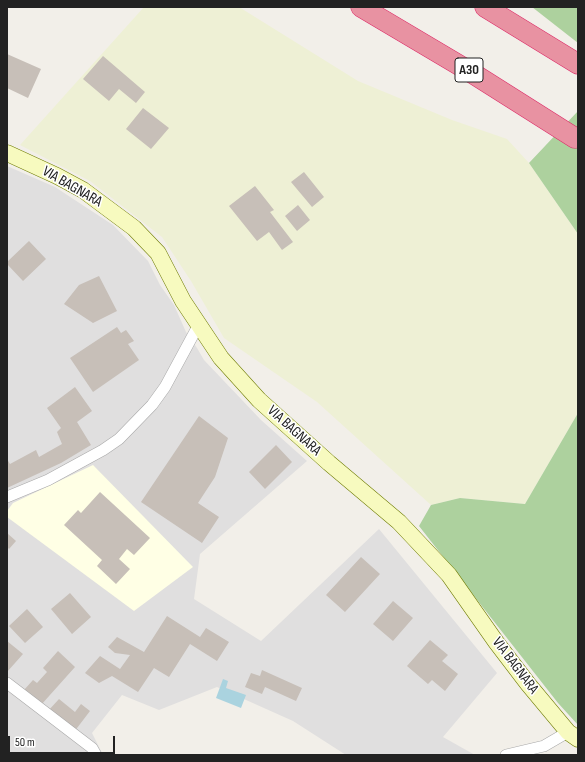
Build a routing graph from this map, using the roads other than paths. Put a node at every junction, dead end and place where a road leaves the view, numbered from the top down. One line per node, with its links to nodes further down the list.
1 (361, 7): 4 (highway, A30)
2 (485, 7): 3 (highway)
3 (578, 64)
4 (575, 138)
5 (7, 153): 6 (main road, VIA BAGNARA)
6 (198, 326): 7 (street); 9 (main road, VIA BAGNARA)
7 (7, 497)
8 (7, 683): 10 (street)
9 (573, 736): 11 (street)
10 (96, 755)
11 (506, 755)

